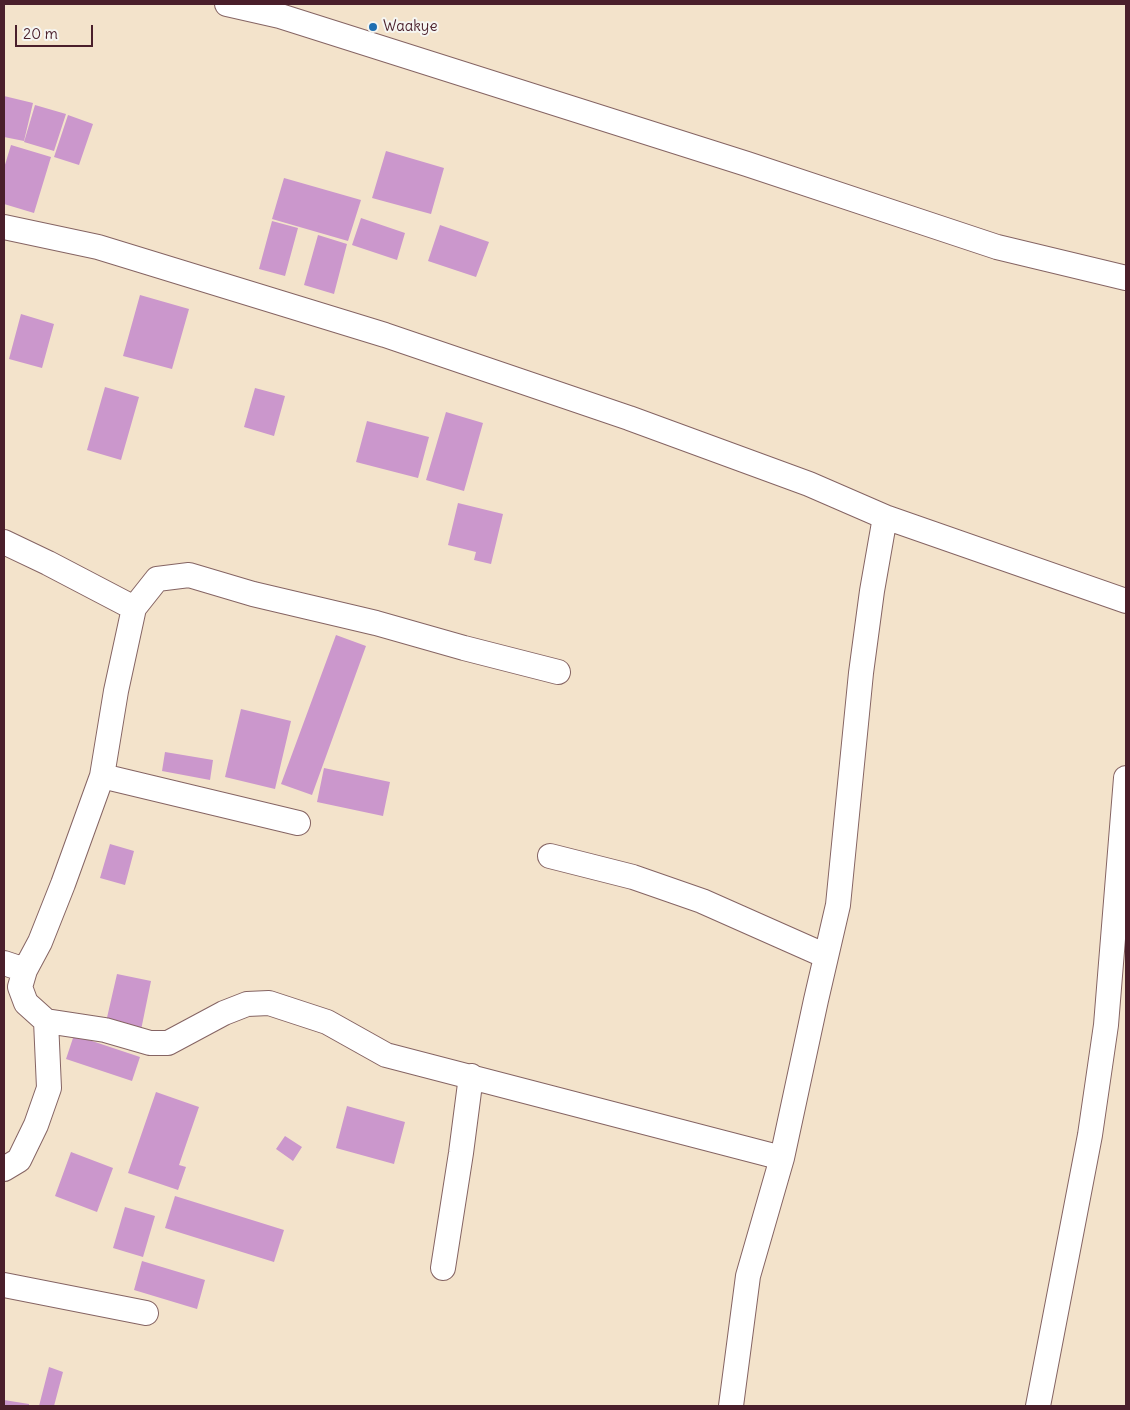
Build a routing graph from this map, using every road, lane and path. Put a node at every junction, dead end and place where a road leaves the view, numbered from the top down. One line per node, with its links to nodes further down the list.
1 (227, 4): 3 (street)
2 (4, 227): 4 (street)
3 (1126, 278)
4 (885, 517): 6 (street); 13 (street)
5 (4, 542): 7 (street)
6 (1126, 601)
7 (134, 608): 8 (street); 9 (street)
8 (558, 672)
9 (102, 776): 11 (street); 14 (street)
10 (1126, 778): 23 (street)
11 (298, 823)
12 (550, 856): 13 (street)
13 (826, 956): 17 (street)
14 (14, 967): 15 (street)
15 (46, 1021): 16 (street); 18 (street)
16 (471, 1076): 17 (street); 19 (street)
17 (782, 1158): 22 (street)
18 (4, 1169)
19 (443, 1268)
20 (4, 1285): 21 (street)
21 (146, 1313)
22 (731, 1406)
23 (1038, 1406)

